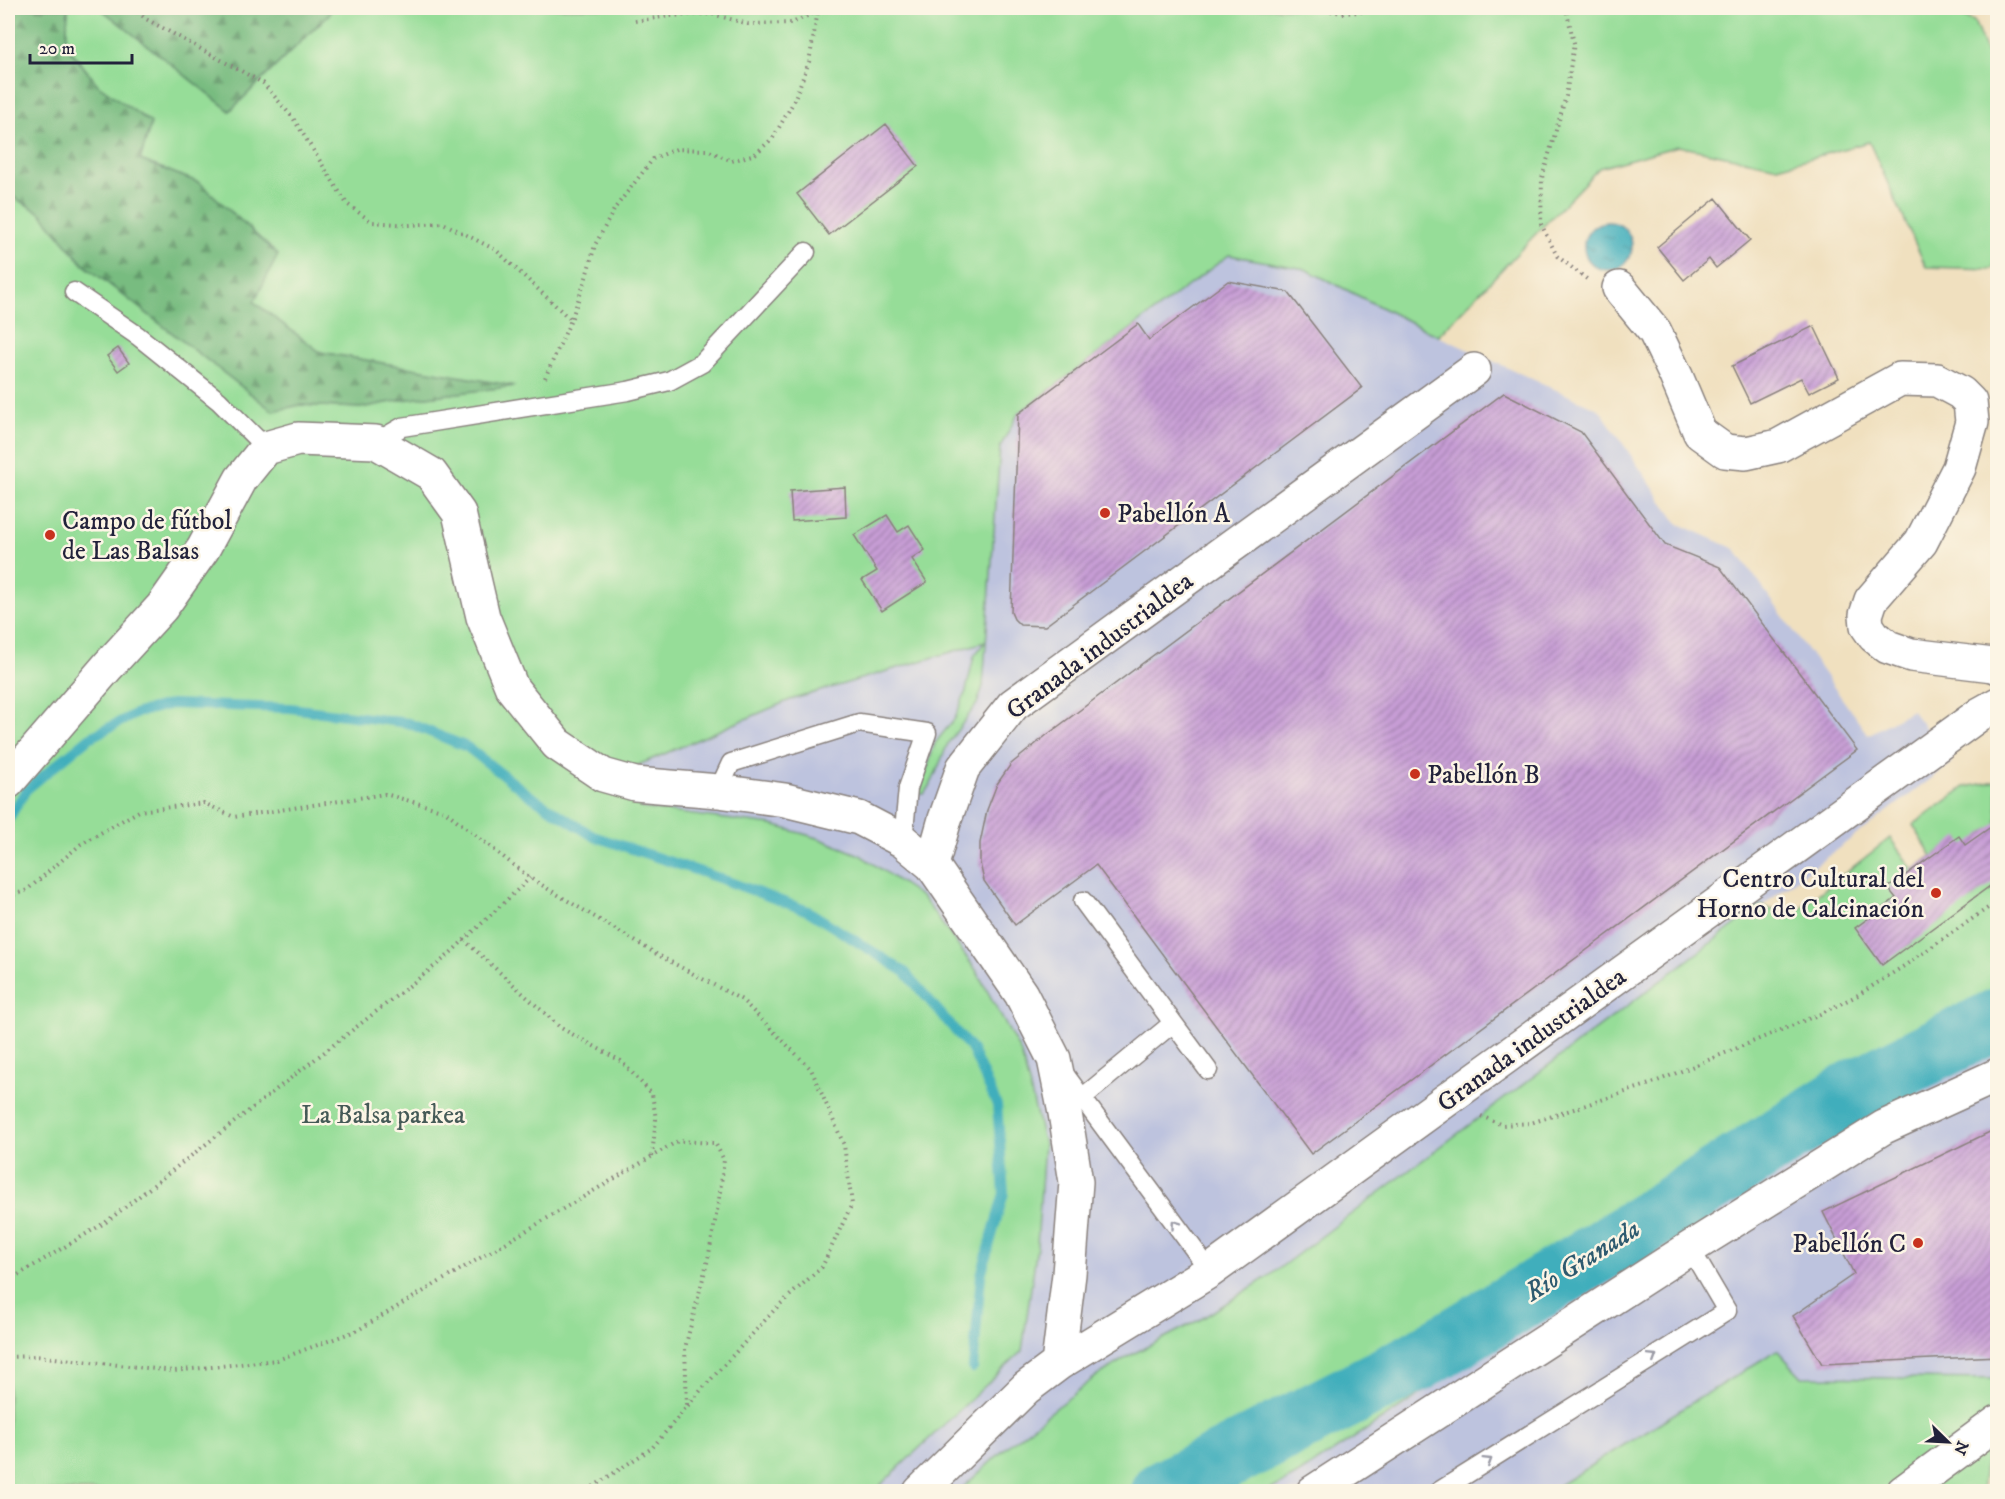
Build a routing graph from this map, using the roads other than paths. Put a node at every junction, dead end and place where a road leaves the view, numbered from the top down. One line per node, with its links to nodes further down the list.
1 (806, 252): 5 (lane)
2 (1619, 288): 7 (street)
3 (74, 292): 6 (lane)
4 (1474, 370): 12 (street, Granada industrialdea)
5 (376, 442): 6 (street); 10 (street)
6 (266, 448): 9 (street)
7 (1998, 667)
8 (1998, 704): 20 (street, Granada industrialdea)
9 (8, 783)
10 (718, 791): 11 (street); 11 (lane)
11 (903, 841): 12 (street)
12 (932, 865): 15 (street)
13 (1083, 901): 14 (lane)
14 (1173, 1023): 16 (lane); 18 (lane)
15 (1054, 1059): 18 (lane); 21 (street)
16 (1208, 1070)
17 (1998, 1075): 19 (street)
18 (1082, 1098): 20 (lane, one-way to 18)
19 (1690, 1248): 24 (street); 25 (lane, one-way to 19)
20 (1209, 1271): 21 (street, Granada industrialdea)
21 (1058, 1364): 23 (street, Granada industrialdea)
22 (1998, 1422): 26 (street)
23 (920, 1491)
24 (1313, 1491)
25 (1438, 1491)
26 (1903, 1491)

